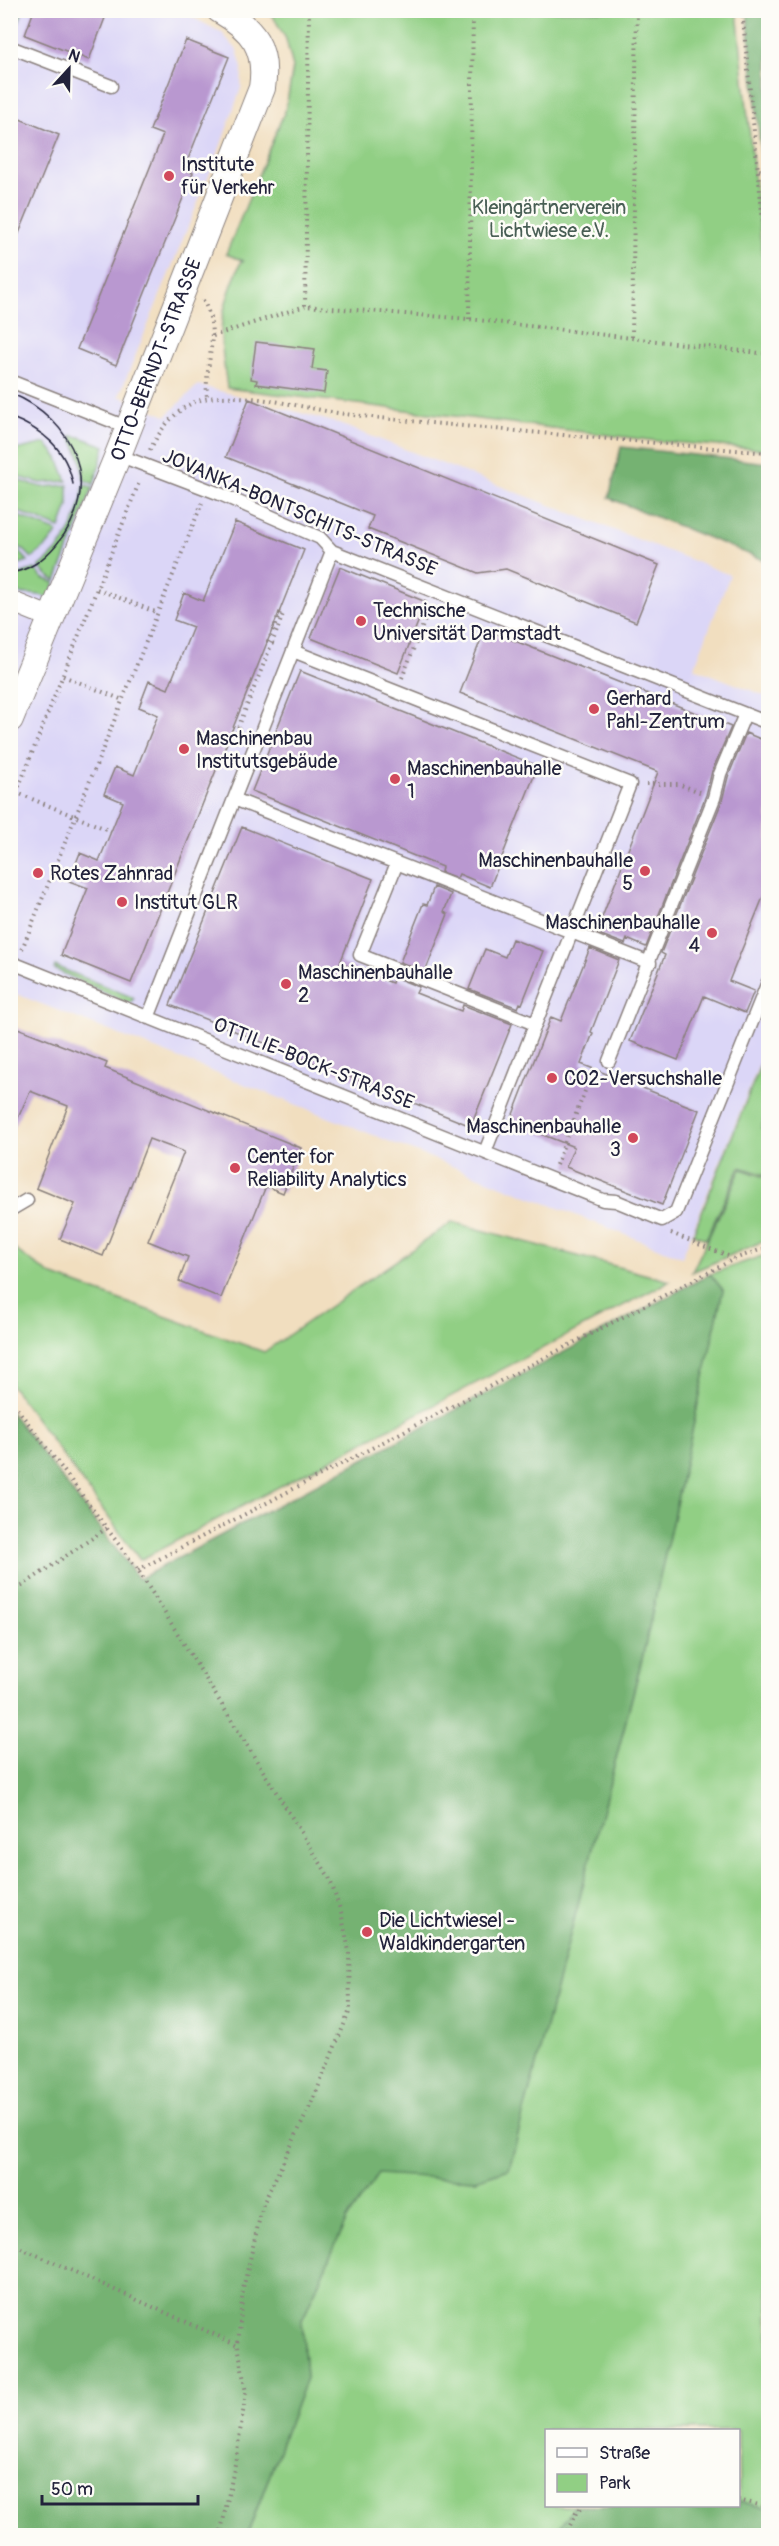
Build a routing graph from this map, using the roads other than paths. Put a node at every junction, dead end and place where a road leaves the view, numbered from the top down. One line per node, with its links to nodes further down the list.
1 (220, 10): 5 (street, OTTO-BERNDT-STRASSE)
2 (10, 47): 3 (lane)
3 (111, 86)
4 (10, 381): 5 (lane)
5 (129, 428): 6 (street, OTTO-BERNDT-STRASSE)
6 (118, 455): 7 (lane, JOVANKA-BONTSCHITS-STRASSE); 9 (street, OTTO-BERNDT-STRASSE)
7 (332, 551): 10 (lane); 11 (lane, JOVANKA-BONTSCHITS-STRASSE)
8 (10, 601): 9 (street)
9 (52, 618): 12 (street, OTTO-BERNDT-STRASSE)
10 (293, 651): 14 (lane); 16 (lane)
11 (745, 714): 13 (lane, JOVANKA-BONTSCHITS-STRASSE); 18 (lane)
12 (10, 719)
13 (768, 723)
14 (234, 799): 15 (lane); 20 (lane)
15 (397, 863): 16 (lane); 21 (lane)
16 (572, 932): 18 (lane); 21 (lane)
17 (13, 963): 20 (lane, OTTILIE-BOCK-STRASSE)
18 (650, 963): 22 (lane)
19 (768, 982): 23 (lane, OTTILIE-BOCK-STRASSE)
20 (148, 1018): 23 (lane, OTTILIE-BOCK-STRASSE)
21 (535, 1024): 23 (lane)
22 (609, 1060)
23 (485, 1152)
24 (27, 1200): 25 (lane)
25 (10, 1210)

